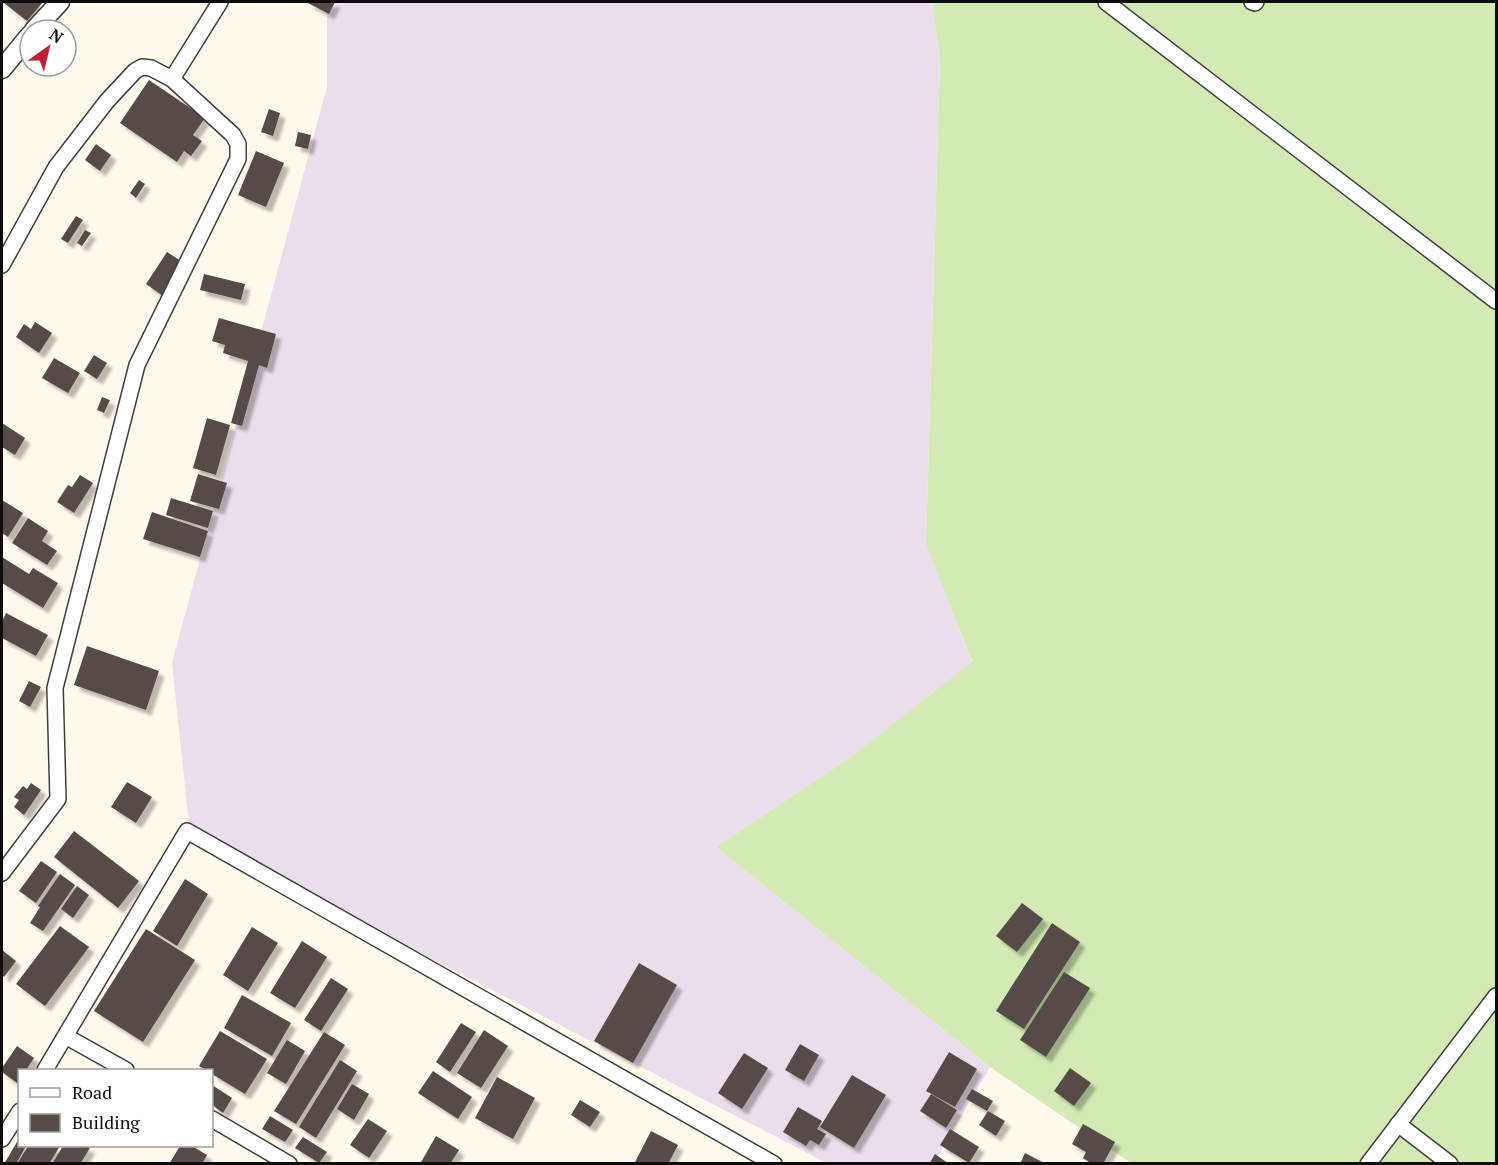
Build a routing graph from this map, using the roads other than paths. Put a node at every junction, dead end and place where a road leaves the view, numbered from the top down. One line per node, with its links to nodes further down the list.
1 (60, 2): 4 (street)
2 (220, 2): 7 (street)
3 (1106, 2): 9 (street)
4 (45, 18)
5 (18, 49): 6 (street)
6 (2, 69)
7 (172, 79): 8 (street); 10 (street)
8 (2, 265)
9 (1497, 301)
10 (2, 873)
11 (1497, 996): 17 (street)
12 (67, 1037): 13 (street); 14 (street); 20 (street)
13 (46, 1069)
14 (123, 1069)
15 (18, 1114): 18 (street)
16 (213, 1120): 19 (street)
17 (1398, 1124): 21 (street); 22 (street)
18 (2, 1139)
19 (288, 1164)
20 (774, 1164)
21 (1368, 1164)
22 (1450, 1164)

